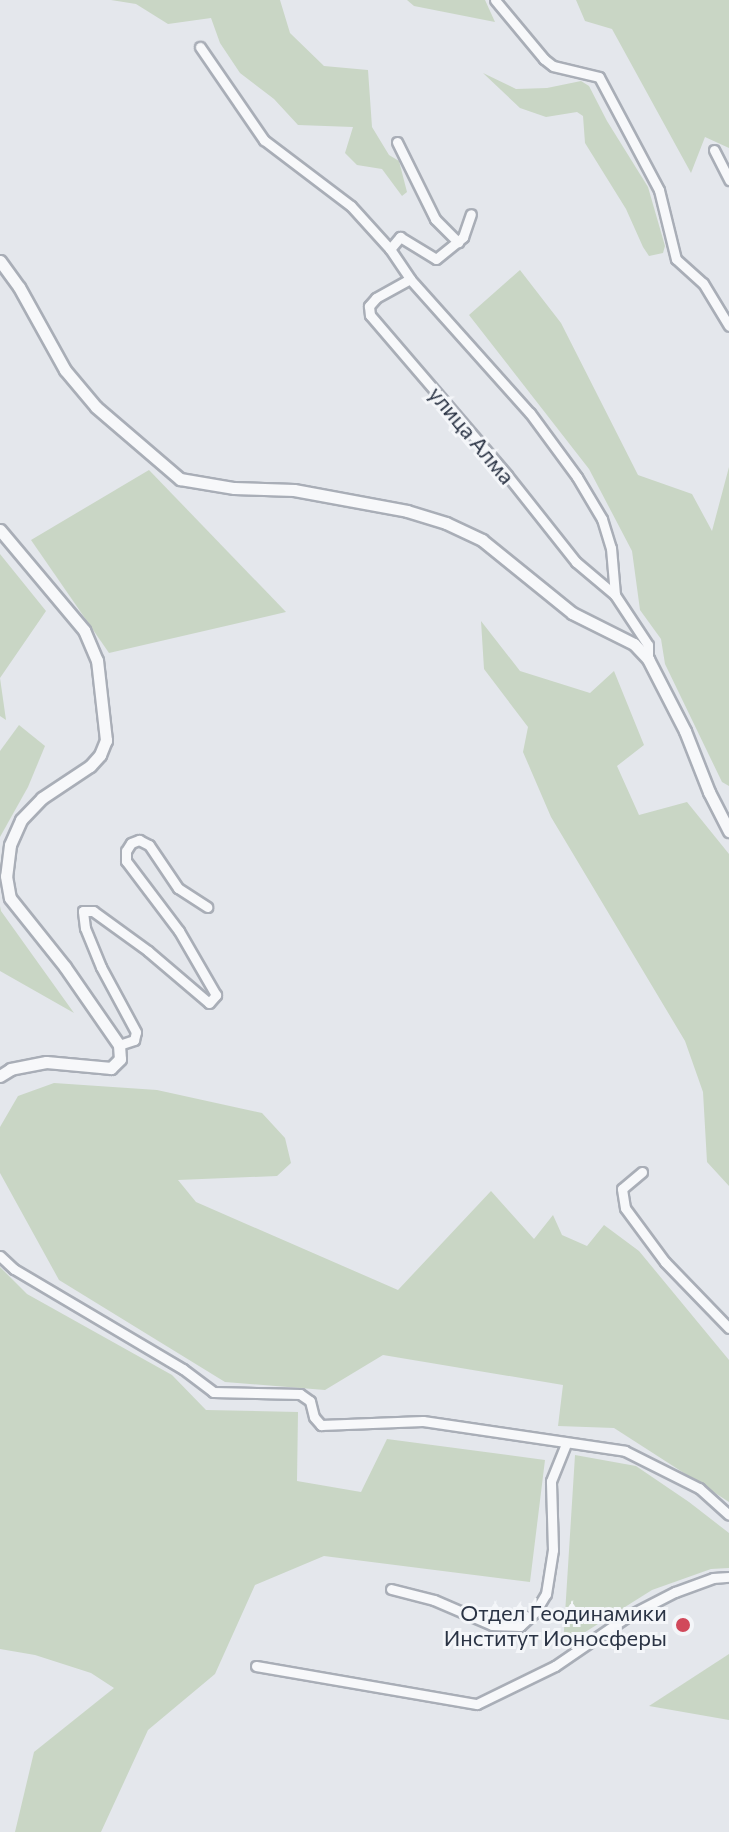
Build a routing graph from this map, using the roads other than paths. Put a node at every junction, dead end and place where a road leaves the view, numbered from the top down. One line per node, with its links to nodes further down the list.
1 (495, 0): 11 (street)
2 (200, 47): 8 (street)
3 (397, 142): 7 (street)
4 (714, 150): 5 (street)
5 (729, 180)
6 (471, 214): 7 (street)
7 (458, 242): 8 (street)
8 (390, 249): 10 (street)
9 (0, 261): 14 (street)
10 (410, 279): 13 (street); 13 (street, улица Алма)
11 (729, 326)
12 (0, 530): 17 (street)
13 (615, 595): 14 (street)
14 (648, 659): 15 (street)
15 (729, 831)
16 (207, 907): 17 (street)
17 (119, 1045): 18 (street)
18 (0, 1076)
19 (642, 1172): 21 (street)
20 (0, 1256): 22 (street)
21 (729, 1328)
22 (566, 1444): 23 (street); 25 (street)
23 (729, 1515)
24 (729, 1577): 26 (street)
25 (391, 1589)
26 (256, 1666)

